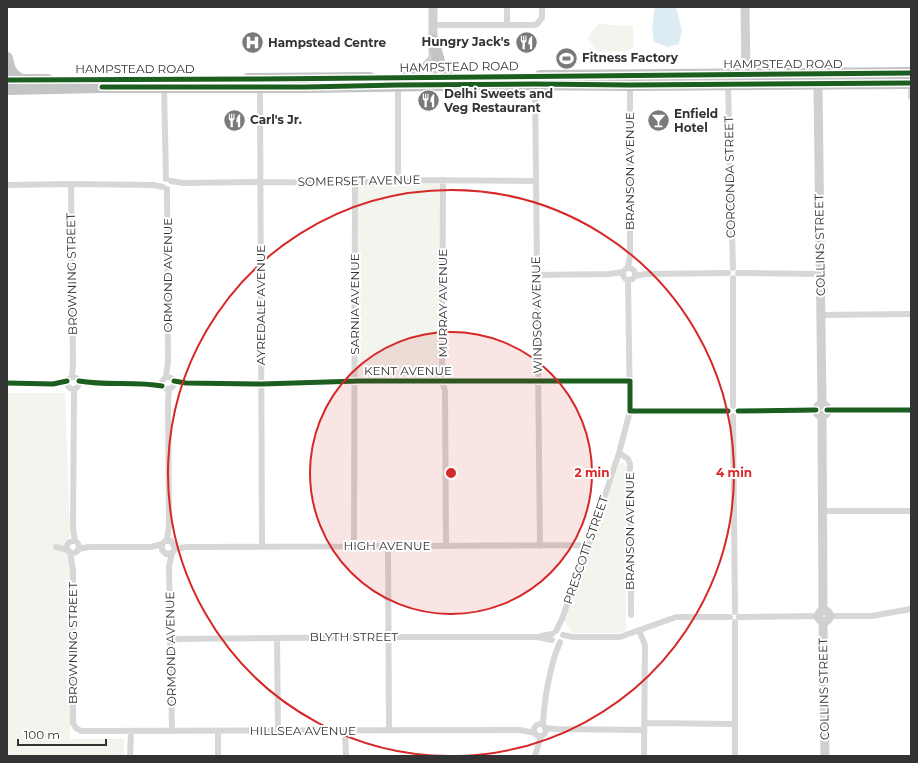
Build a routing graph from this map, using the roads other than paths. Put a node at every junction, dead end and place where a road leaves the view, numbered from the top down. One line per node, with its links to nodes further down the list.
1 (433, 7): 5 (street)
2 (507, 7): 6 (street)
3 (542, 7): 6 (street)
4 (745, 7): 19 (street)
5 (433, 25): 6 (street); 7 (street)
6 (507, 25)
7 (433, 40): 9 (street); 20 (highway)
8 (7, 58): 15 (highway)
9 (433, 58): 11 (street); 16 (street)
10 (911, 73): 12 (highway, HAMPSTEAD ROAD)
11 (433, 77): 16 (highway, HAMPSTEAD ROAD); 20 (highway, HAMPSTEAD ROAD)
12 (818, 79): 19 (highway, HAMPSTEAD ROAD); 23 (highway, HAMPSTEAD ROAD); 37 (street, COLLINS STREET)
13 (911, 79): 23 (highway)
14 (7, 80): 15 (highway, HAMPSTEAD ROAD)
15 (22, 80): 21 (highway, HAMPSTEAD ROAD)
16 (399, 80): 20 (highway, HAMPSTEAD ROAD); 22 (highway, HAMPSTEAD ROAD); 27 (street)
17 (630, 80): 18 (highway, HAMPSTEAD ROAD); 20 (highway, HAMPSTEAD ROAD); 24 (highway, HAMPSTEAD ROAD); 36 (street, BRANSON AVENUE)
18 (728, 80): 19 (highway, HAMPSTEAD ROAD); 35 (street, CORCONDA STREET)
19 (746, 80)
20 (452, 81): 24 (highway, HAMPSTEAD ROAD)
21 (164, 83): 22 (highway, HAMPSTEAD ROAD); 25 (highway, HAMPSTEAD ROAD); 33 (street, ORMOND AVENUE)
22 (260, 83): 30 (street, AYREDALE AVENUE)
23 (911, 83): 26 (street)
24 (535, 84): 29 (street, WINDSOR AVENUE)
25 (7, 88)
26 (911, 97)
27 (398, 180): 28 (street, SOMERSET AVENUE); 31 (street, SOMERSET AVENUE)
28 (443, 180): 29 (street, SOMERSET AVENUE); 42 (street, MURRAY AVENUE)
29 (535, 181): 38 (street, WINDSOR AVENUE)
30 (261, 182): 31 (street, SOMERSET AVENUE); 33 (street, SOMERSET AVENUE); 48 (street, AYREDALE AVENUE)
31 (355, 183): 41 (street, SARNIA AVENUE)
32 (71, 184): 33 (street, SOMERSET AVENUE); 34 (street, SOMERSET AVENUE); 46 (street, BROWNING STREET)
33 (167, 184): 47 (street, ORMOND AVENUE)
34 (7, 185)
35 (731, 273): 36 (street); 37 (street); 49 (street, CORCONDA STREET)
36 (630, 274): 38 (street); 43 (street, BRANSON AVENUE)
37 (820, 274): 40 (street, COLLINS STREET)
38 (537, 275): 44 (street, WINDSOR AVENUE)
39 (911, 314): 40 (street)
40 (820, 315): 50 (street, COLLINS STREET)
41 (355, 381): 42 (street, KENT AVENUE); 48 (street, KENT AVENUE); 60 (street, SARNIA AVENUE)
42 (442, 381): 44 (street, KENT AVENUE); 62 (street, MURRAY AVENUE)
43 (630, 381): 44 (street, KENT AVENUE); 52 (street, BRANSON AVENUE)
44 (538, 382): 63 (street, WINDSOR AVENUE)
45 (7, 383): 46 (street, KENT AVENUE)
46 (73, 383): 47 (street, KENT AVENUE); 64 (street, BROWNING STREET)
47 (168, 383): 48 (street, KENT AVENUE); 65 (street, ORMOND AVENUE)
48 (262, 384): 59 (street, AYREDALE AVENUE)
49 (736, 408): 50 (street); 53 (street); 54 (street)
50 (822, 410): 51 (street); 56 (street, COLLINS STREET)
51 (911, 410)
52 (630, 411): 53 (street); 55 (street, PRESCOTT STREET)
53 (728, 411): 54 (street)
54 (733, 416): 67 (street)
55 (619, 453): 58 (street, PRESCOTT STREET); 68 (street, BRANSON AVENUE)
56 (823, 511): 57 (street); 69 (street, COLLINS STREET)
57 (911, 511)
58 (588, 545): 63 (street, HIGH AVENUE); 74 (street, PRESCOTT STREET)
59 (262, 546): 60 (street, HIGH AVENUE); 65 (street, HIGH AVENUE)
60 (354, 546): 61 (street, HIGH AVENUE)
61 (388, 546): 62 (street, HIGH AVENUE); 73 (street)
62 (446, 546): 63 (street, HIGH AVENUE)
63 (540, 546)
64 (73, 547): 65 (street, HIGH AVENUE); 86 (street, BROWNING STREET)
65 (169, 547): 76 (street, ORMOND AVENUE)
66 (911, 609): 69 (street)
67 (732, 614): 70 (street); 71 (street); 72 (street, BLYTH STREET)
68 (631, 615)
69 (823, 616): 70 (street); 94 (street, COLLINS STREET)
70 (740, 617): 71 (street)
71 (734, 622): 78 (street)
72 (638, 630): 74 (street, BLYTH STREET); 77 (street)
73 (388, 637): 74 (street, BLYTH STREET); 75 (street, BLYTH STREET); 79 (street)
74 (557, 637): 80 (street, PRESCOTT STREET)
75 (278, 638): 76 (street, BLYTH STREET); 84 (street)
76 (170, 639): 82 (street, ORMOND AVENUE)
77 (644, 723): 78 (street); 81 (street)
78 (734, 724): 93 (street)
79 (389, 730): 80 (street, HILLSEA AVENUE); 85 (street, HILLSEA AVENUE)
80 (540, 730): 81 (street, HILLSEA AVENUE); 91 (street, PRESCOTT STREET)
81 (644, 730): 92 (street)
82 (172, 731): 83 (street, HILLSEA AVENUE); 87 (street, HILLSEA AVENUE)
83 (218, 731): 84 (street, HILLSEA AVENUE); 89 (street)
84 (278, 731): 85 (street, HILLSEA AVENUE)
85 (345, 731): 90 (street)
86 (86, 732): 87 (street, HILLSEA AVENUE)
87 (131, 732): 88 (street)
88 (130, 756)
89 (218, 756)
90 (346, 756)
91 (536, 756)
92 (644, 756)
93 (735, 756)
94 (825, 756)

